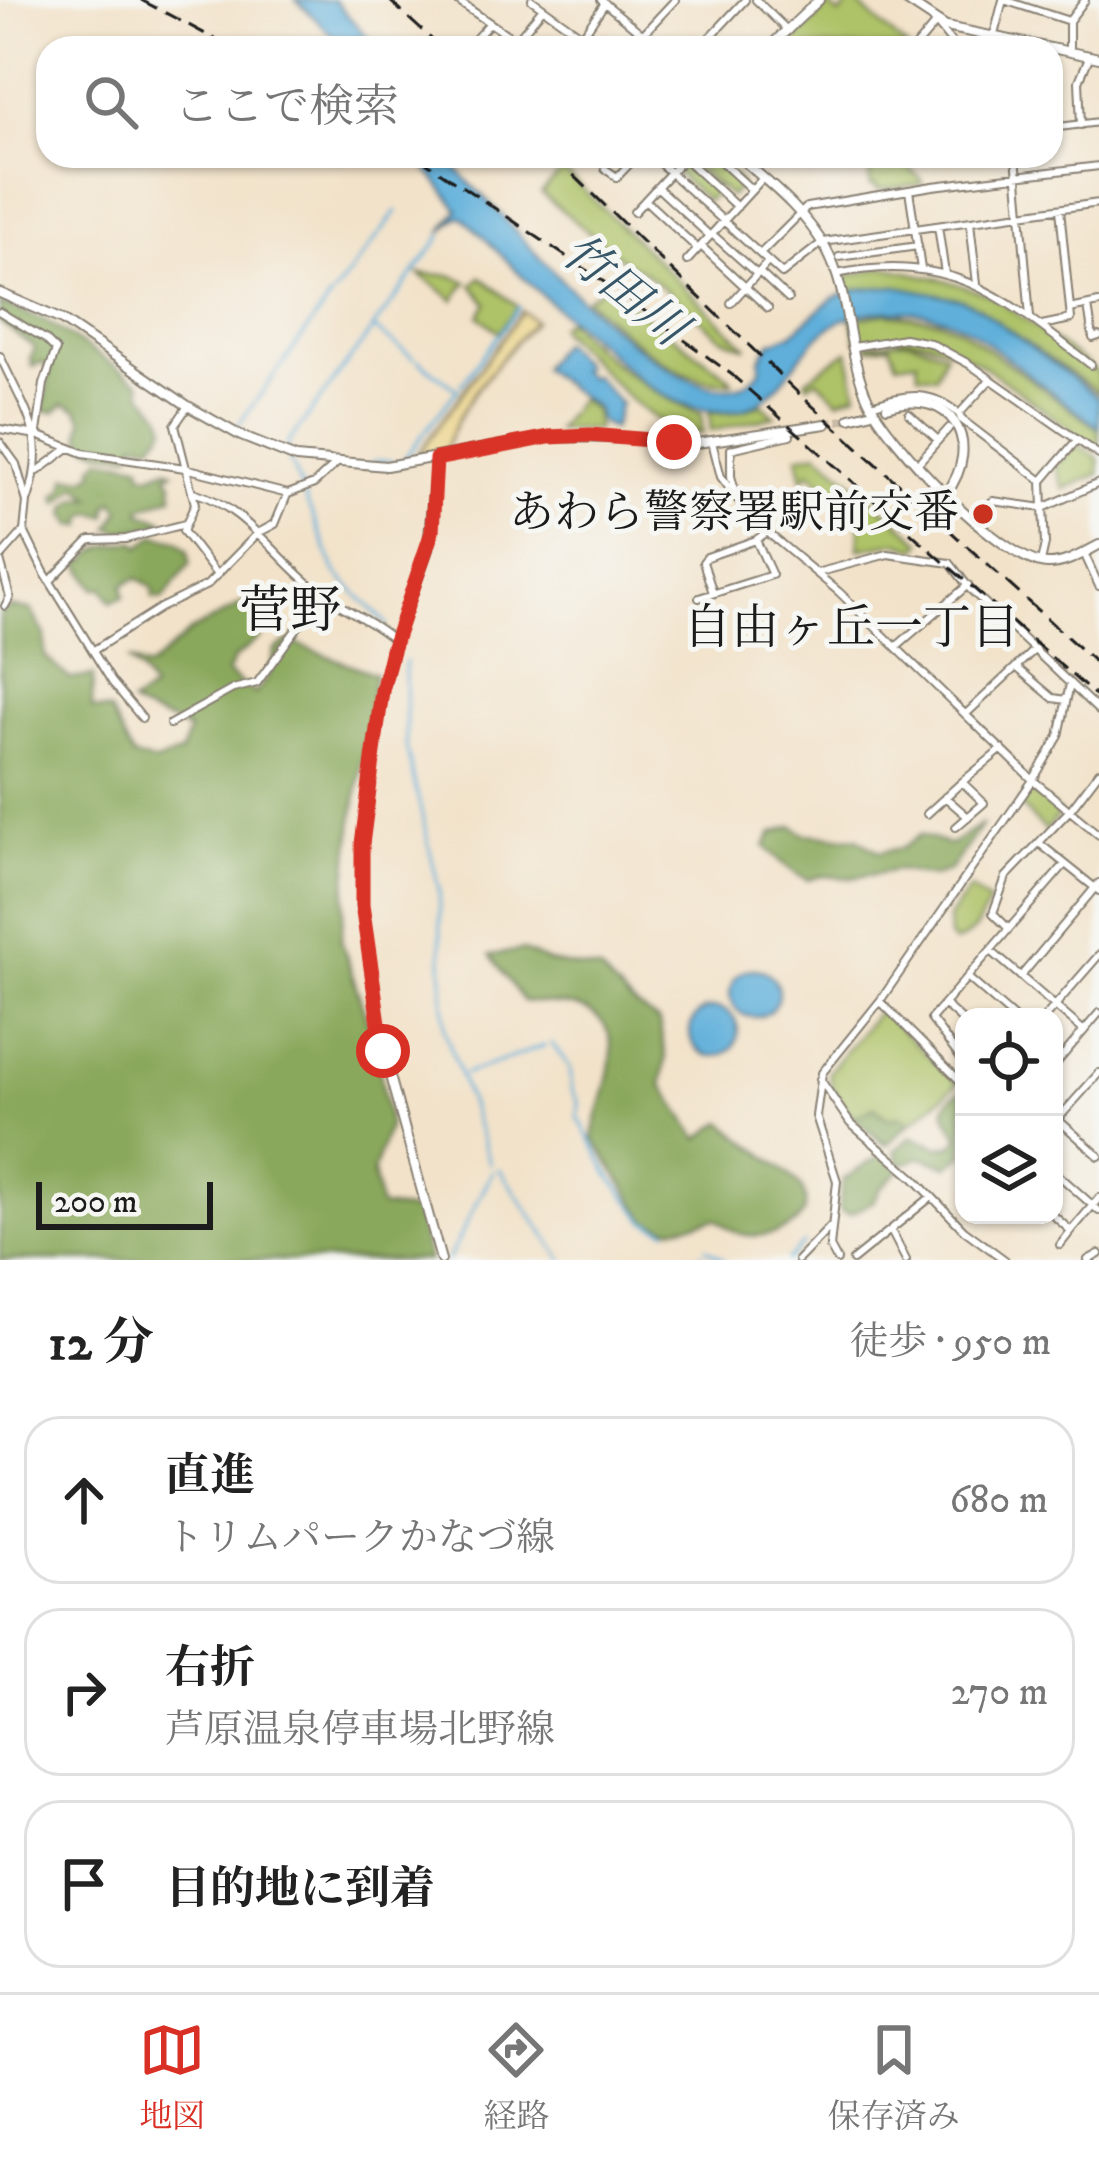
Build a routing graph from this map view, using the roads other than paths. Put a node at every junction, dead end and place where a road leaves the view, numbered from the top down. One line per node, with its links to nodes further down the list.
1 (456, 0): 16 (street)
2 (534, 0): 12 (street)
3 (658, 0): 13 (street)
4 (675, 0): 13 (street)
5 (745, 0): 26 (street)
6 (756, 0): 17 (street)
7 (819, 0): 17 (main road)
8 (905, 0): 15 (main road)
9 (1004, 0): 14 (street); 32 (street)
10 (1084, 0): 14 (street)
11 (603, 2): 18 (street); 19 (street)
12 (543, 8): 18 (street); 22 (street)
13 (667, 8): 19 (street)
14 (1070, 21): 34 (street)
15 (936, 23): 29 (street); 30 (street); 31 (main road)
16 (488, 25): 20 (street); 21 (street)
17 (789, 32): 27 (main road); 28 (main road)
18 (579, 34): 23 (street); 24 (street)
19 (642, 34): 25 (street)
20 (478, 36)
21 (501, 36)
22 (520, 36)
23 (577, 36)
24 (582, 36)
25 (644, 36)
26 (711, 36)
27 (784, 36)
28 (787, 36)
29 (925, 36)
30 (946, 36)
31 (978, 36)
32 (999, 36)
33 (1063, 50): 34 (main road)
34 (1069, 51): 35 (main road)
35 (1094, 57): 37 (street)
36 (1099, 122): 37 (street)
37 (1081, 125): 38 (street)
38 (1063, 127)
39 (1099, 166): 49 (street)
40 (626, 168): 47 (street)
41 (666, 168): 48 (street)
42 (675, 168): 48 (street)
43 (696, 168): 56 (street)
44 (728, 168): 52 (street)
45 (752, 168): 50 (main road)
46 (1017, 168): 49 (street)
47 (605, 169)
48 (671, 172): 51 (street); 61 (street)
49 (1018, 176): 53 (street); 60 (street)
50 (763, 178): 52 (street); 58 (main road)
51 (657, 187): 54 (street); 65 (street)
52 (752, 190): 56 (street)
53 (909, 190): 58 (street); 64 (street)
54 (645, 200): 59 (street); 68 (street)
55 (1099, 203): 57 (street)
56 (737, 207): 61 (street)
57 (1060, 209): 60 (street); 87 (street)
58 (800, 211): 66 (main road); 69 (street)
59 (634, 212)
60 (1022, 214): 62 (street); 89 (street)
61 (724, 221): 65 (street); 69 (street)
62 (970, 221): 63 (street); 79 (street)
63 (938, 226): 64 (street); 76 (street)
64 (916, 229): 66 (street); 67 (street)
65 (711, 235): 68 (street); 74 (street)
66 (823, 242): 75 (street); 77 (main road)
67 (918, 246): 70 (street); 73 (street)
68 (699, 248): 71 (street); 80 (street)
69 (760, 254): 72 (street)
70 (839, 257)
71 (687, 261)
72 (768, 262): 74 (street); 75 (street)
73 (922, 269): 76 (street); 77 (street)
74 (758, 273): 78 (street); 80 (street)
75 (782, 274): 78 (street)
76 (945, 274): 79 (street)
77 (837, 277): 92 (main road)
78 (772, 284): 82 (street)
79 (977, 284): 89 (street)
80 (745, 287): 83 (street); 86 (street)
81 (0, 293): 96 (main road)
82 (788, 299)
83 (731, 303)
84 (1099, 303): 85 (street)
85 (1088, 306): 87 (street); 91 (street)
86 (768, 308)
87 (1070, 309): 90 (street)
88 (0, 312): 105 (street)
89 (1030, 317): 90 (street)
90 (1040, 326): 94 (street)
91 (1099, 336)
92 (853, 344): 95 (street); 98 (main road)
93 (0, 356): 105 (street)
94 (1096, 366)
95 (990, 380): 100 (street); 108 (street)
96 (188, 406): 115 (main road); 116 (street)
97 (887, 406): 122 (main road)
98 (870, 409): 100 (street); 101 (main road); 114 (main road)
99 (909, 414): 107 (street)
100 (959, 414): 118 (street)
101 (850, 418)
102 (826, 424): 110 (main road)
103 (949, 428): 107 (street)
104 (0, 429): 105 (street)
105 (37, 435): 111 (street); 117 (street)
106 (790, 436): 124 (street)
107 (938, 440): 114 (street)
108 (1076, 441): 112 (street); 118 (street)
109 (0, 442): 123 (street)
110 (712, 442): 113 (main road); 124 (street)
111 (69, 448): 116 (street); 117 (street)
112 (1099, 455)
113 (436, 459): 115 (main road); 145 (main road)
114 (918, 463): 122 (main road)
115 (336, 464): 121 (street)
116 (184, 468): 120 (street); 121 (street)
117 (37, 472): 123 (street)
118 (1042, 481): 125 (street)
119 (1099, 483): 125 (street)
120 (193, 492): 127 (street); 130 (street)
121 (288, 494): 130 (street)
122 (946, 494): 126 (main road)
123 (26, 502): 128 (street)
124 (738, 503): 129 (street)
125 (1042, 508): 126 (street); 135 (street)
126 (970, 518): 135 (main road)
127 (185, 524): 137 (street); 138 (street)
128 (24, 531): 134 (street); 138 (street)
129 (767, 532): 131 (street); 136 (street)
130 (258, 533): 137 (street); 142 (street)
131 (756, 540): 141 (street); 141 (street)
132 (1099, 545): 133 (main road)
133 (1084, 553): 135 (main road); 140 (street)
134 (0, 559): 144 (street)
135 (1041, 563)
136 (816, 573): 139 (street); 146 (street)
137 (217, 574): 148 (street)
138 (51, 580): 148 (street)
139 (968, 585): 146 (street); 147 (street)
140 (1099, 586)
141 (712, 593): 143 (street)
142 (322, 594): 145 (street); 155 (street)
143 (699, 598)
144 (5, 606)
145 (395, 641): 202 (main road)
146 (897, 645): 153 (street)
147 (1035, 649): 149 (street); 150 (street)
148 (94, 650): 154 (street)
149 (1016, 667): 151 (street); 153 (street)
150 (1070, 684): 151 (street); 152 (street)
151 (1066, 700): 158 (street)
152 (1099, 711)
153 (966, 714): 156 (street)
154 (142, 718)
155 (170, 724)
156 (1002, 749): 158 (street); 159 (street)
157 (1099, 772): 162 (street)
158 (1033, 780): 162 (street); 176 (street)
159 (962, 782): 160 (street); 161 (street)
160 (945, 797): 164 (street); 165 (street)
161 (984, 802): 163 (street); 165 (street)
162 (1070, 810): 167 (street); 168 (street)
163 (992, 811)
164 (927, 814)
165 (968, 817): 166 (street)
166 (956, 827)
167 (1099, 835)
168 (1039, 843): 169 (street); 171 (street)
169 (1065, 864): 170 (street); 171 (street)
170 (1098, 887): 174 (street)
171 (1008, 929): 172 (street)
172 (990, 950): 174 (street); 175 (street)
173 (1099, 955): 178 (street)
174 (1021, 976): 178 (street)
175 (967, 977): 177 (street); 179 (street)
176 (880, 1001): 186 (street); 187 (street)
177 (944, 1004): 181 (street); 183 (street)
178 (1055, 1006): 182 (street)
179 (1003, 1008)
180 (1099, 1013): 182 (street)
181 (955, 1014)
182 (1084, 1031): 184 (street)
183 (955, 1052)
184 (1063, 1056)
185 (1099, 1073): 188 (street)
186 (955, 1076)
187 (820, 1079): 194 (street); 196 (street)
188 (1058, 1116)
189 (1063, 1124): 191 (street)
190 (1099, 1136): 191 (street)
191 (1090, 1147): 192 (street)
192 (1099, 1156)
193 (1063, 1178): 195 (street)
194 (931, 1197): 198 (street); 207 (street)
195 (1097, 1205): 199 (street)
196 (833, 1224): 203 (street); 204 (street)
197 (1063, 1224): 199 (street)
198 (890, 1230): 205 (street); 206 (street)
199 (1071, 1231): 200 (street)
200 (1060, 1244)
201 (1099, 1254): 208 (street)
202 (440, 1260)
203 (798, 1260)
204 (837, 1260)
205 (853, 1260)
206 (905, 1260)
207 (1005, 1260)
208 (1088, 1260)

